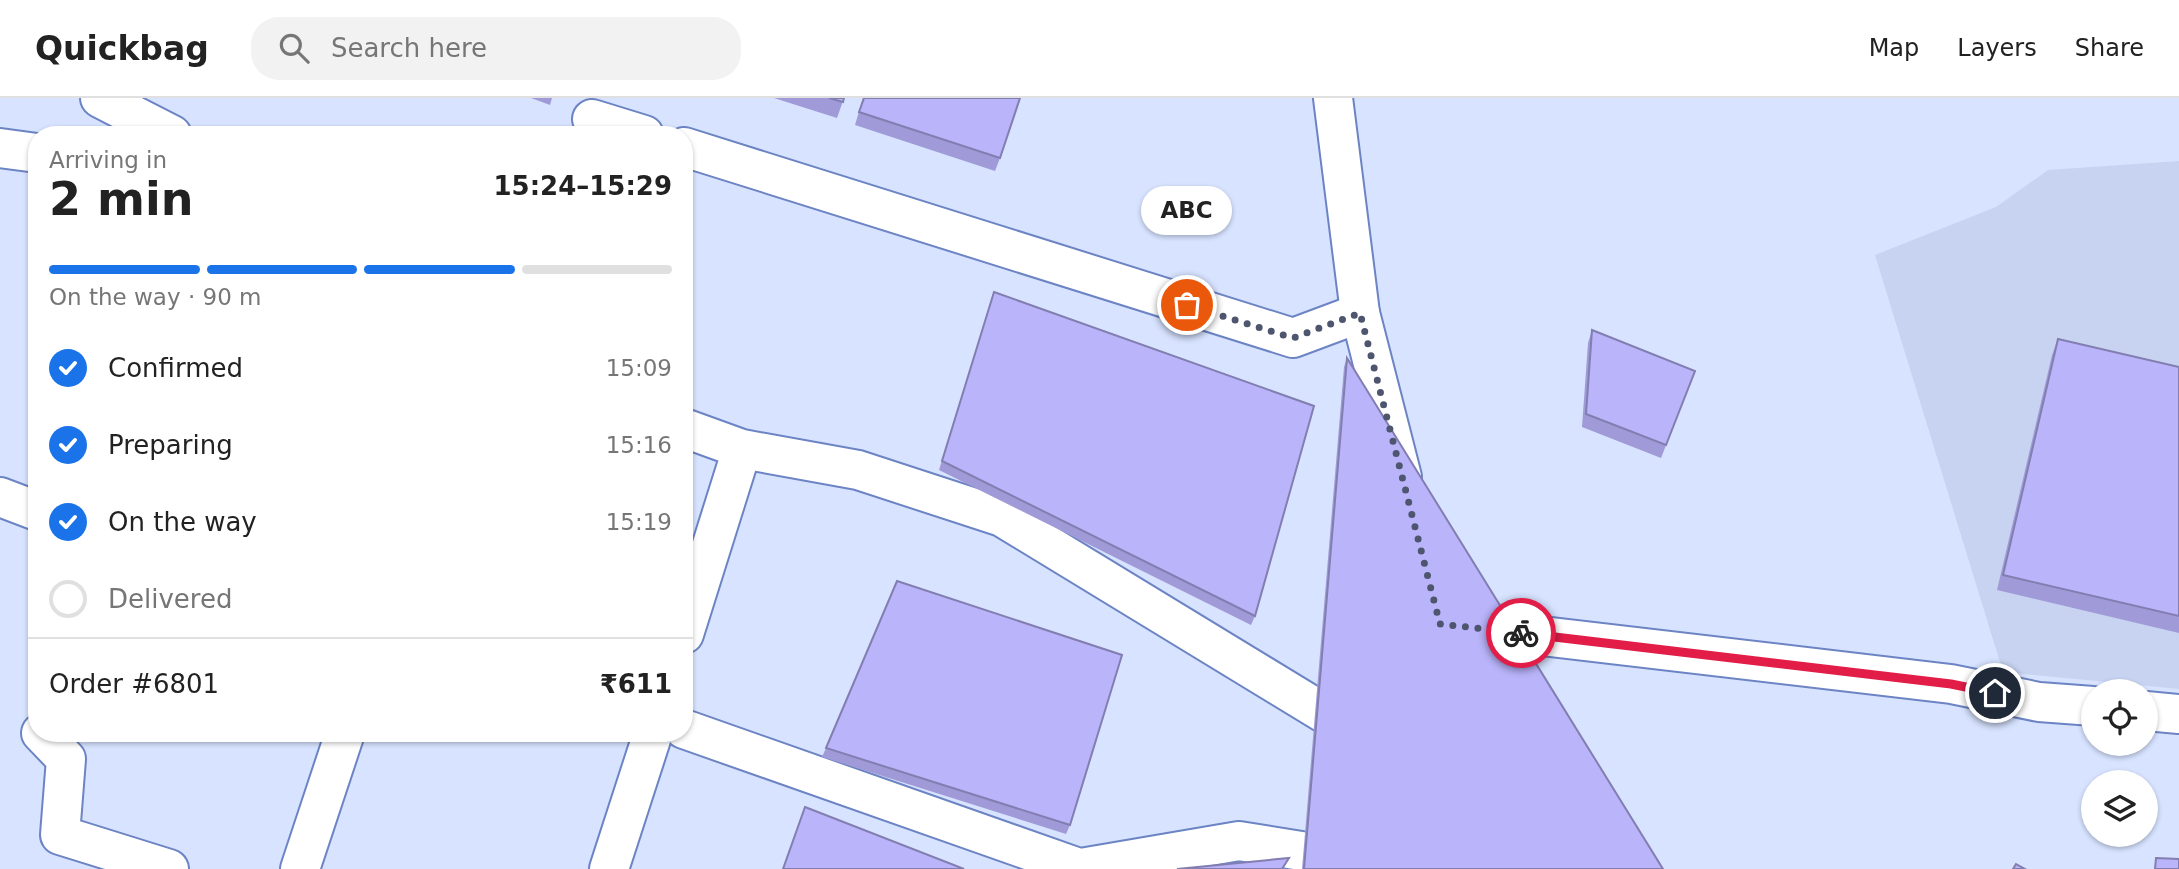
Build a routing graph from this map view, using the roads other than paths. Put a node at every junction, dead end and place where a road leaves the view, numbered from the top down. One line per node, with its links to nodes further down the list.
1 (100, 98): 4 (street)
2 (1333, 98): 9 (street)
3 (592, 117): 5 (street)
4 (150, 126)
5 (618, 126)
6 (0, 148): 8 (street)
7 (693, 150): 9 (street)
8 (28, 152)
9 (1360, 313): 14 (street)
10 (693, 431): 11 (street)
11 (742, 449): 15 (street); 24 (street)
12 (0, 497): 13 (street)
13 (28, 508)
14 (1412, 516)
15 (693, 605)
16 (1436, 623): 17 (street)
17 (2081, 705)
18 (2158, 712): 19 (street)
19 (2179, 714)
20 (693, 732): 27 (street)
21 (50, 742): 28 (street)
22 (342, 742): 29 (street)
23 (650, 742): 30 (street)
24 (1376, 745)
25 (1339, 817): 26 (street)
26 (1316, 861): 27 (street)
27 (1076, 868)
28 (169, 869)
29 (300, 869)
30 (609, 869)

